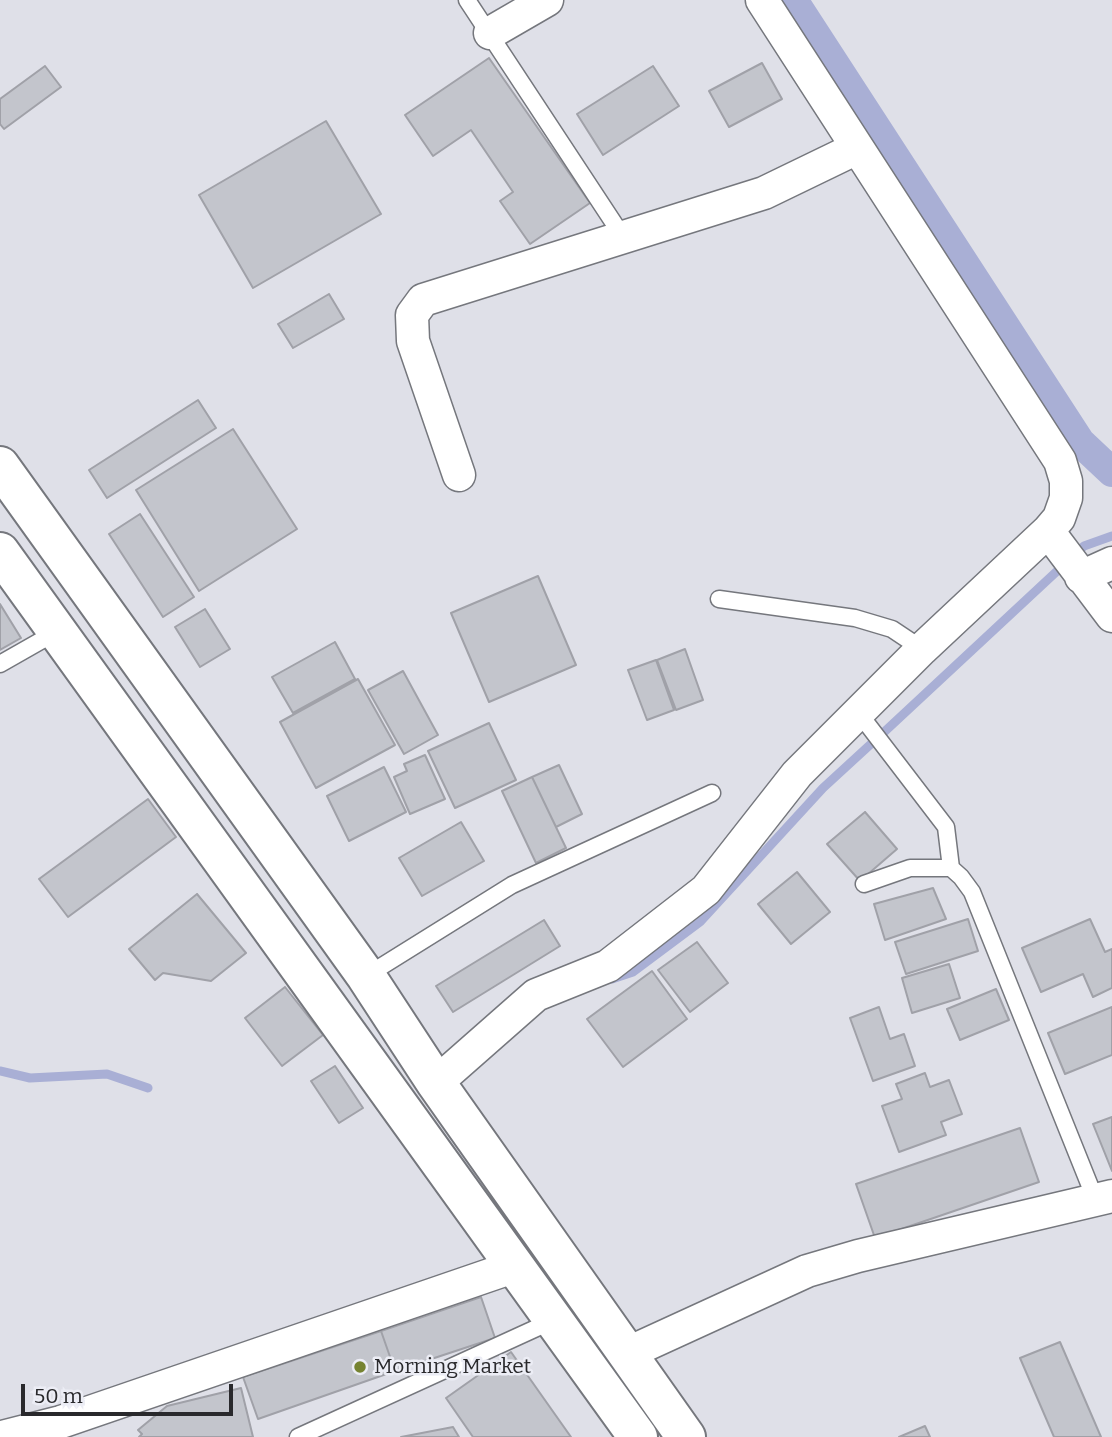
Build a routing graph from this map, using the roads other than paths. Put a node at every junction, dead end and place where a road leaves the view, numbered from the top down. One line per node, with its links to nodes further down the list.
1 (467, 0): 4 (lane)
2 (547, 0): 4 (street)
3 (762, 0): 5 (street)
4 (490, 33): 6 (lane)
5 (857, 148): 6 (street); 9 (street)
6 (623, 237): 8 (street)
7 (0, 466): 22 (main road)
8 (459, 475)
9 (1048, 531): 12 (street); 16 (street)
10 (0, 552): 15 (main road)
11 (1112, 564): 12 (street)
12 (1081, 577): 14 (street)
13 (719, 599): 16 (lane)
14 (1112, 616)
15 (58, 631): 17 (lane); 25 (main road)
16 (922, 649): 18 (street)
17 (0, 664)
18 (858, 712): 20 (lane); 23 (street)
19 (712, 793): 22 (lane)
20 (951, 868): 21 (lane); 24 (lane)
21 (864, 884)
22 (366, 976): 23 (main road)
23 (436, 1083): 27 (main road)
24 (1107, 1199): 27 (street)
25 (516, 1266): 26 (main road); 28 (street)
26 (555, 1320): 30 (lane); 31 (main road)
27 (628, 1353): 32 (main road)
28 (60, 1430): 29 (street)
29 (2, 1437)
30 (298, 1437)
31 (638, 1437)
32 (686, 1437)

